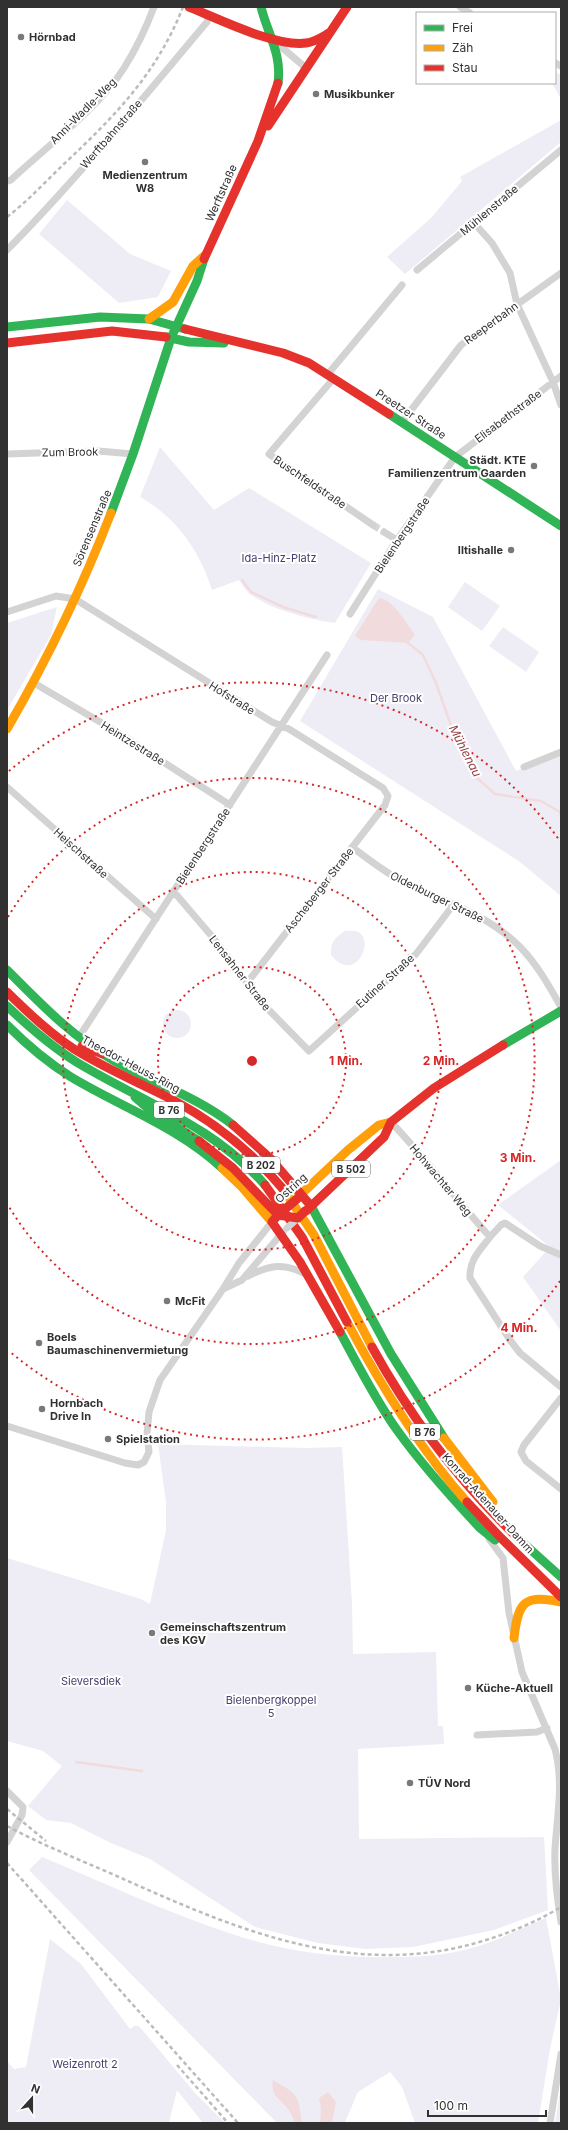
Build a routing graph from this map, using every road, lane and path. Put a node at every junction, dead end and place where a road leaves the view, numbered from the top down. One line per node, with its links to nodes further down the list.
1 (154, 7): 11 (street, Anni-Wadle-Weg)
2 (189, 7): 5 (main road)
3 (261, 7): 7 (main road, Werftstraße)
4 (347, 7): 6 (main road, Werftstraße)
5 (209, 15): 7 (main road); 13 (street, Werftbahnstraße)
6 (330, 32): 7 (main road); 8 (main road, Werftstraße)
7 (271, 38): 8 (street); 9 (main road, Werftstraße)
8 (306, 68): 9 (main road, Werftstraße)
9 (258, 141): 14 (main road, Werftstraße)
10 (561, 150): 12 (street, Mühlenstraße)
11 (7, 181)
12 (474, 223): 15 (street, Mühlenstraße); 19 (street)
13 (7, 250)
14 (205, 255): 18 (main road, Werftstraße); 22 (main road, Werftstraße)
15 (417, 270)
16 (561, 273): 19 (street, Reeperbahn)
17 (402, 285): 28 (street)
18 (172, 302): 21 (main road, Werftstraße); 22 (main road, Werftstraße)
19 (517, 304): 30 (street); 32 (street, Reeperbahn)
20 (100, 317): 21 (main road, Preetzer Straße); 23 (main road, Preetzer Straße); 24 (street)
21 (149, 319): 22 (main road, Preetzer Straße)
22 (173, 325): 25 (main road, Sörensenstraße); 27 (main road, Preetzer Straße)
23 (7, 327)
24 (112, 332): 25 (main road, Preetzer Straße); 26 (main road, Preetzer Straße)
25 (171, 338): 27 (main road, Preetzer Straße); 34 (main road, Sörensenstraße)
26 (7, 343)
27 (238, 343): 28 (main road, Preetzer Straße)
28 (331, 376): 32 (main road, Preetzer Straße); 36 (street, Buschfeldstraße)
29 (561, 376): 30 (street, Elisabethstraße)
30 (553, 382): 31 (street); 35 (street, Elisabethstraße)
31 (561, 404)
32 (402, 422): 35 (main road, Preetzer Straße)
33 (7, 454): 34 (street, Zum Brook)
34 (133, 454): 40 (main road, Sörensenstraße)
35 (455, 456): 37 (main road, Preetzer Straße); 39 (street, Bielenbergstraße)
36 (373, 525)
37 (561, 526)
38 (384, 532): 39 (street)
39 (397, 540): 42 (street, Bielenbergstraße)
40 (75, 599): 41 (street); 44 (main road, Sörensenstraße); 45 (street, Hofstraße)
41 (7, 612)
42 (350, 614)
43 (327, 655): 45 (street, Bielenbergstraße)
44 (34, 683): 46 (main road, Sörensenstraße); 51 (street, Heintzestraße)
45 (280, 725): 50 (street, Hofstraße); 51 (street, Bielenbergstraße)
46 (7, 730)
47 (561, 752): 48 (street)
48 (524, 767)
49 (7, 787): 55 (street, Heischstraße)
50 (388, 796): 52 (street, Ascheberger Straße)
51 (230, 805): 53 (street, Bielenbergstraße)
52 (352, 847): 54 (street, Oldenburger Straße); 57 (street, Ascheberger Straße)
53 (174, 892): 55 (street, Bielenbergstraße); 57 (street, Lensahner Straße)
54 (454, 904): 60 (street, Oldenburger Straße); 65 (street, Eutiner Straße)
55 (156, 919): 64 (street, Bielenbergstraße)
56 (7, 970): 64 (main road)
57 (248, 983): 65 (street, Lensahner Straße)
58 (7, 992): 63 (main road, Theodor-Heuss-Ring / B 202)
59 (7, 1006): 67 (main road, Theodor-Heuss-Ring / B 76)
60 (561, 1007)
61 (561, 1011): 68 (main road, Ostring / B 502)
62 (7, 1025): 69 (main road)
63 (55, 1035): 66 (main road); 78 (main road, Theodor-Heuss-Ring / B 202)
64 (79, 1037): 66 (main road)
65 (308, 1051)
66 (103, 1054): 71 (main road, Theodor-Heuss-Ring)
67 (128, 1088): 70 (main road, B 76); 79 (main road, Theodor-Heuss-Ring / B 76)
68 (391, 1122): 71 (main road, Ostring / B 502); 72 (main road, Ostring / B 502); 76 (street, Hohwachter Weg)
69 (206, 1154): 70 (main road); 74 (main road)
70 (233, 1168): 73 (main road)
71 (299, 1196): 72 (main road, B 76); 73 (main road, Ostring / B 502, bridge)
72 (305, 1212): 73 (main road, bridge); 75 (street, Ostring, bridge); 89 (main road, B 76)
73 (278, 1215): 74 (main road, Ostring)
74 (272, 1222): 75 (main road); 82 (street, Ostring)
75 (284, 1231): 80 (main road, Konrad-Adenauer-Damm); 81 (street, Ostring)
76 (490, 1237): 77 (street); 83 (street)
77 (561, 1255)
78 (331, 1269): 89 (main road, Konrad-Adenauer-Damm / B 76)
79 (321, 1273): 88 (main road, Konrad-Adenauer-Damm / B 76)
80 (310, 1277): 81 (street, Ostring); 87 (main road, Konrad-Adenauer-Damm)
81 (244, 1278): 82 (street, Ostring)
82 (223, 1289): 85 (street, Ostring)
83 (561, 1387)
84 (561, 1398): 86 (street)
85 (7, 1426)
86 (561, 1488)
87 (480, 1528): 88 (main road, B 76); 93 (street)
88 (523, 1561): 91 (main road, Konrad-Adenauer-Damm / B 76)
89 (553, 1570): 90 (main road, Konrad-Adenauer-Damm / B 76)
90 (561, 1577)
91 (561, 1597)
92 (561, 1602): 93 (main road)
93 (514, 1638): 94 (street)
94 (546, 1728): 95 (street); 98 (street)
95 (477, 1735)
96 (7, 1791): 97 (street)
97 (7, 1842)
98 (561, 1922)
99 (561, 2054): 100 (street)
100 (550, 2123)

